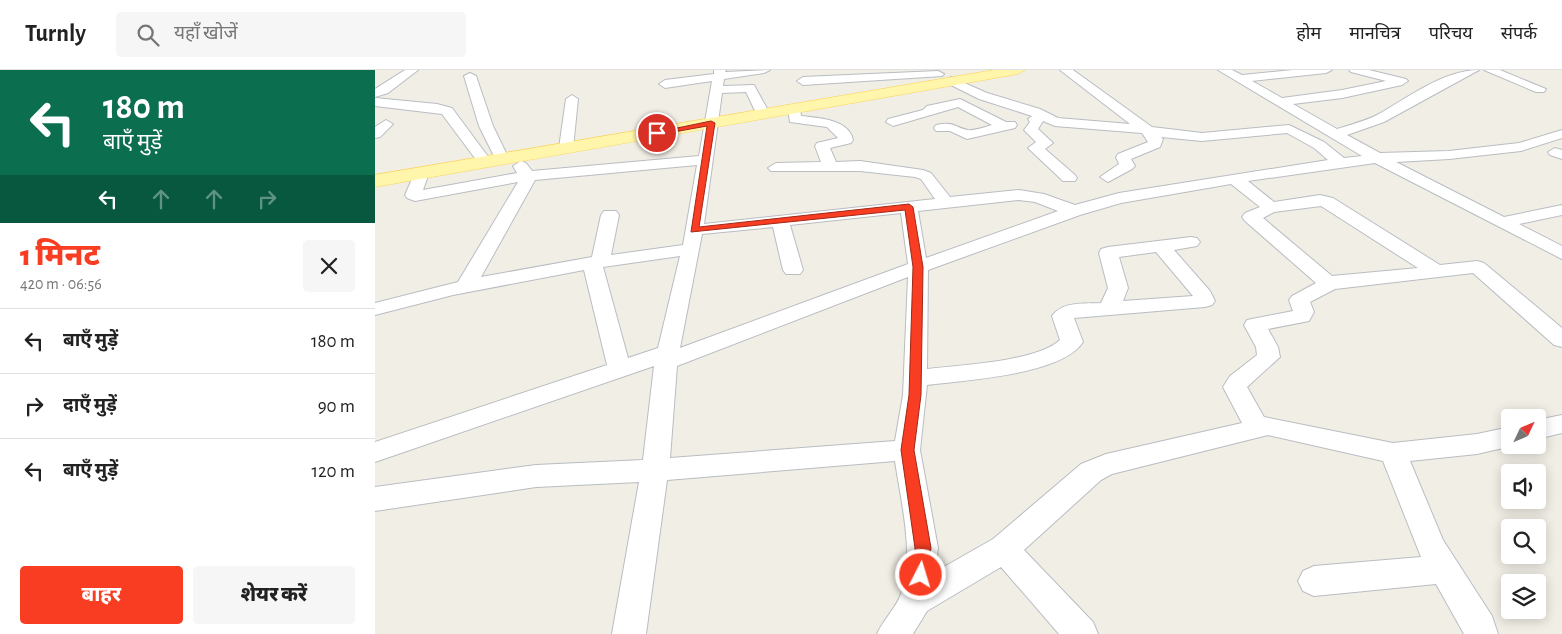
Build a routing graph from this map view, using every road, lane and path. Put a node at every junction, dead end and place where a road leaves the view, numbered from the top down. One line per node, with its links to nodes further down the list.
1 (764, 70): 9 (street)
2 (1018, 70): 14 (main road)
3 (1066, 70): 33 (street)
4 (1224, 70): 12 (street)
5 (1473, 70): 18 (street)
6 (1489, 70): 19 (street)
7 (410, 71): 11 (street); 21 (street)
8 (1334, 72): 12 (street); 16 (street)
9 (719, 73): 17 (street); 20 (street)
10 (862, 73): 14 (street); 15 (street)
11 (383, 74)
12 (1244, 75): 24 (street)
13 (470, 76): 39 (street)
14 (943, 77): 25 (main road); 27 (street)
15 (803, 81)
16 (1410, 83): 18 (street); 24 (street)
17 (665, 84)
18 (1434, 88): 35 (street)
19 (1541, 89)
20 (717, 90): 26 (street); 29 (street)
21 (375, 93)
22 (572, 99): 38 (street)
23 (375, 102): 42 (street)
24 (1282, 102): 35 (street)
25 (794, 109): 26 (main road); 44 (street)
26 (763, 114): 29 (main road)
27 (1040, 118): 31 (street); 33 (street); 49 (street)
28 (893, 122): 31 (street)
29 (711, 123): 38 (main road); 41 (street)
30 (386, 124): 34 (street)
31 (1004, 126): 32 (street)
32 (941, 128)
33 (1147, 130): 37 (street); 48 (street)
34 (375, 134)
35 (1336, 134): 37 (street); 40 (street)
36 (1562, 134): 40 (street)
37 (1308, 138): 43 (street)
38 (566, 148): 39 (main road)
39 (509, 158): 42 (main road); 47 (street)
40 (1377, 158): 43 (street); 59 (street)
41 (705, 160): 47 (street); 60 (street)
42 (485, 162): 46 (main road)
43 (1340, 162): 50 (street)
44 (830, 165): 45 (street); 52 (street)
45 (776, 168)
46 (421, 173): 47 (street); 51 (main road)
47 (527, 176): 69 (street)
48 (1109, 177)
49 (1069, 178)
50 (1236, 180): 54 (street); 56 (street)
51 (375, 181)
52 (947, 203): 53 (street); 56 (street)
53 (909, 207): 58 (street); 65 (street)
54 (1269, 208): 67 (street); 68 (street)
55 (1562, 210): 59 (street)
56 (1074, 211): 65 (street)
57 (610, 215): 64 (street)
58 (780, 221): 60 (street); 66 (street)
59 (1503, 222): 63 (street)
60 (693, 239): 64 (street); 73 (street)
61 (1191, 242): 62 (street)
62 (1161, 246): 71 (street); 71 (street)
63 (1562, 253)
64 (596, 263): 69 (street); 74 (street)
65 (918, 267): 73 (street); 75 (street)
66 (793, 270)
67 (1436, 271): 68 (street); 72 (street)
68 (1331, 283): 77 (street)
69 (465, 287): 70 (street)
70 (375, 309)
71 (1109, 309): 75 (street)
72 (1562, 340)
73 (667, 358): 74 (street); 83 (street)
74 (619, 368): 81 (street)
75 (915, 378): 80 (street)
76 (1562, 424): 78 (street)
77 (1257, 427): 82 (street); 85 (street)
78 (1546, 428)
79 (1501, 438): 82 (street)
80 (907, 450): 83 (street); 88 (street)
81 (375, 452)
82 (1393, 452): 86 (street)
83 (655, 470): 84 (street); 89 (street)
84 (375, 499)
85 (1003, 549): 88 (street); 91 (street)
86 (1444, 569): 87 (street); 92 (street)
87 (1314, 581)
88 (916, 600): 90 (street)
89 (629, 634)
90 (894, 634)
91 (1081, 634)
92 (1481, 634)

